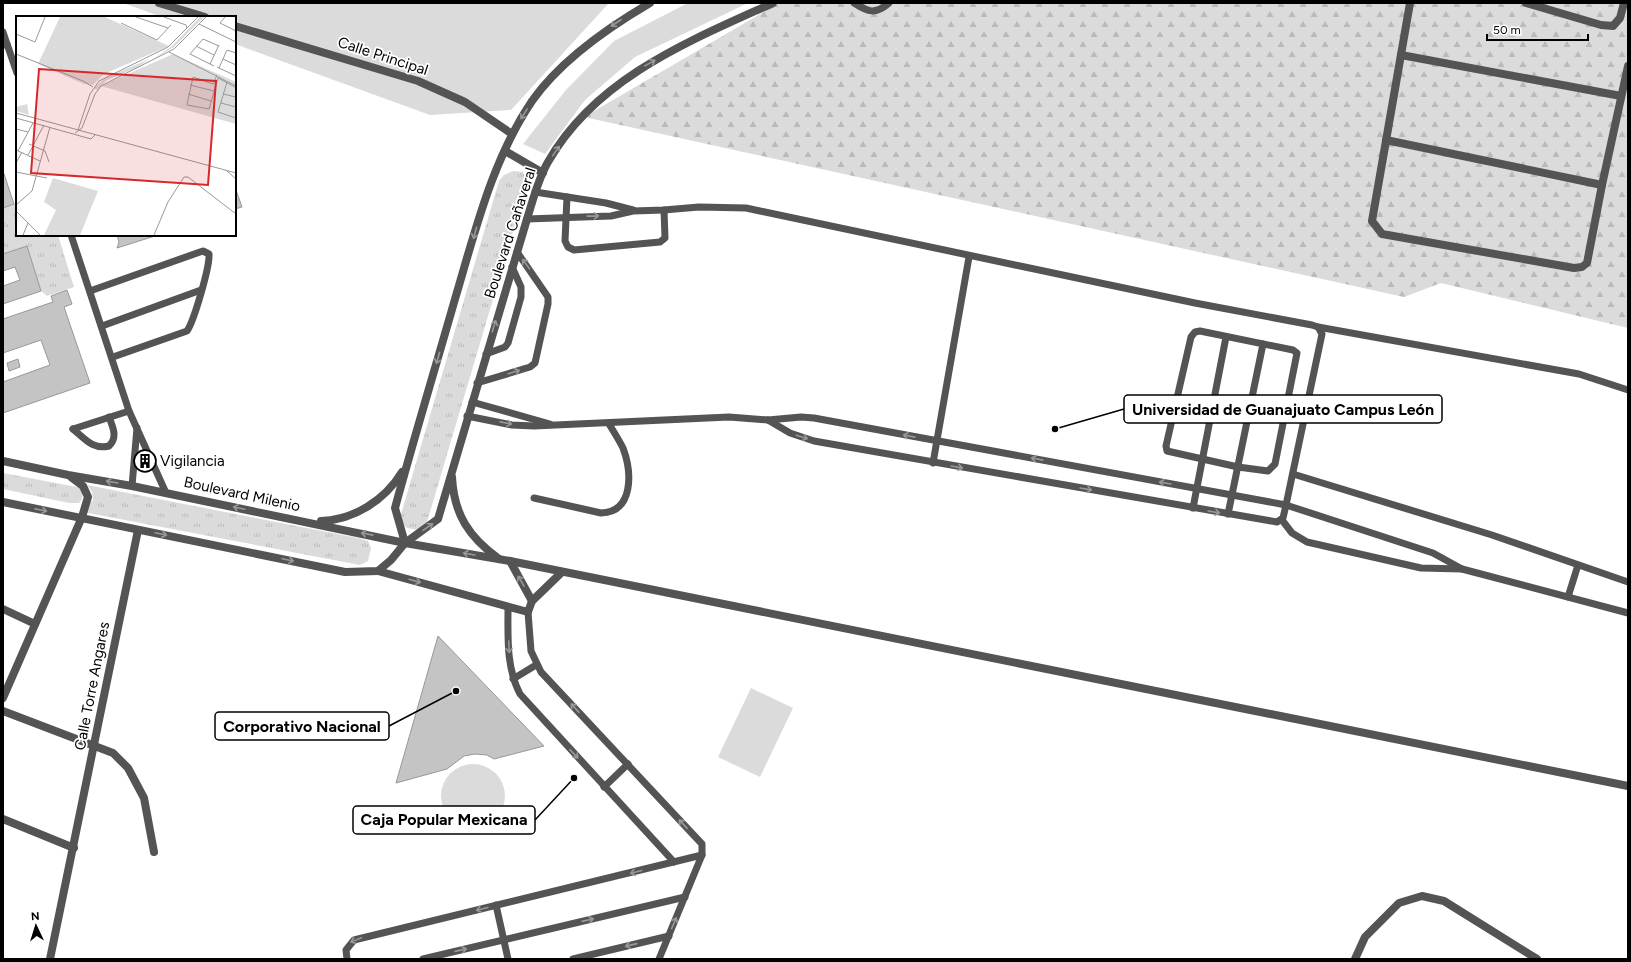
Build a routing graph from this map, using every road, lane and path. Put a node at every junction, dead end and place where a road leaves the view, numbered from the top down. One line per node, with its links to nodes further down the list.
1 (159, 3): 9 (street)
2 (650, 3): 17 (street, Boulevard Cañaveral, one-way to 17)
3 (772, 3): 20 (street, Boulevard Cañaveral, one-way to 3)
4 (854, 3): 5 (lane)
5 (889, 3)
6 (1410, 3): 13 (street)
7 (1526, 3): 8 (street)
8 (1624, 3)
9 (202, 16)
10 (236, 26): 17 (street, Calle Principal)
11 (3, 32): 12 (lane)
12 (5, 45): 15 (lane)
13 (1401, 55): 16 (street); 18 (street)
14 (1628, 66): 16 (street)
15 (16, 71)
16 (1621, 96): 21 (street)
17 (512, 134): 19 (street, Boulevard Cañaveral)
18 (1386, 140): 21 (street); 21 (street)
19 (505, 151): 20 (street); 53 (street, Boulevard Cañaveral, one-way to 53)
20 (543, 174): 22 (street, Boulevard Cañaveral)
21 (1602, 185)
22 (535, 192): 23 (lane); 27 (street, Boulevard Cañaveral)
23 (567, 197): 24 (lane); 26 (lane)
24 (633, 210): 25 (lane); 26 (lane, one-way to 24)
25 (664, 210): 26 (lane); 30 (lane)
26 (566, 217): 27 (lane)
27 (526, 219): 29 (street, Boulevard Cañaveral)
28 (72, 236): 33 (lane)
29 (517, 252): 31 (street, Boulevard Cañaveral); 40 (lane, one-way to 29)
30 (969, 257): 35 (lane); 50 (lane)
31 (512, 267): 38 (street, Boulevard Cañaveral, one-way to 31); 38 (lane)
32 (201, 290): 33 (lane); 34 (lane); 39 (lane)
33 (90, 291): 34 (lane)
34 (102, 326): 39 (lane)
35 (1318, 327): 41 (lane); 57 (lane)
36 (1226, 337): 37 (lane); 51 (lane); 51 (lane)
37 (1263, 344): 55 (lane); 55 (lane)
38 (486, 354): 40 (street, Boulevard Cañaveral)
39 (113, 357): 43 (lane)
40 (477, 383): 42 (street, Boulevard Cañaveral)
41 (1628, 390)
42 (472, 402): 44 (street, Boulevard Cañaveral); 48 (lane)
43 (129, 411): 45 (lane); 49 (lane)
44 (467, 416): 48 (lane, one-way to 48); 56 (street, Boulevard Cañaveral)
45 (109, 417): 45 (lane)
46 (768, 420): 47 (lane); 50 (lane, one-way to 46); 54 (lane, one-way to 54)
47 (609, 424): 48 (lane); 63 (lane)
48 (552, 425)
49 (137, 426): 59 (lane); 61 (lane)
50 (937, 441): 54 (lane); 60 (lane, one-way to 50)
51 (1202, 460): 55 (lane); 60 (lane)
52 (3, 461): 58 (street, Boulevard Milenio)
53 (408, 463): 70 (street); 72 (street, Boulevard Cañaveral)
54 (933, 463): 66 (lane, one-way to 66)
55 (1238, 467): 62 (lane)
56 (452, 469): 72 (street, Boulevard Cañaveral, one-way to 56); 73 (street)
57 (1293, 474): 65 (lane); 75 (lane)
58 (68, 475): 59 (street, Boulevard Milenio, one-way to 58); 68 (street)
59 (132, 486): 61 (street, Boulevard Milenio)
60 (1197, 489): 62 (lane); 66 (lane)
61 (166, 493): 70 (street, Boulevard Milenio, one-way to 61)
62 (1232, 494): 65 (lane); 67 (lane)
63 (534, 498)
64 (3, 502): 68 (street, one-way to 68)
65 (1286, 505): 69 (lane); 76 (lane)
66 (1194, 508): 67 (lane, one-way to 67)
67 (1228, 514): 69 (lane)
68 (82, 518): 71 (street); 86 (street)
69 (1282, 520): 76 (lane)
70 (310, 522): 72 (street, Boulevard Milenio, one-way to 70)
71 (138, 530): 77 (street, one-way to 77); 91 (street, Calle Torre Angares)
72 (405, 543): 73 (street, Boulevard Milenio, one-way to 72); 77 (street, Boulevard Cañaveral)
73 (499, 559): 74 (street, Boulevard Milenio)
74 (510, 561): 78 (street, Boulevard Milenio); 81 (street, one-way to 74)
75 (1578, 565): 79 (lane); 80 (lane)
76 (1462, 569): 80 (lane)
77 (378, 571): 82 (street, one-way to 82)
78 (562, 572): 81 (street); 93 (street, Boulevard Milenio)
79 (1628, 582)
80 (1568, 597): 85 (lane)
81 (532, 601): 84 (street)
82 (508, 608): 84 (street); 88 (lane, one-way to 88)
83 (3, 609): 86 (street)
84 (528, 612): 87 (lane)
85 (1628, 613)
86 (35, 624): 89 (street)
87 (536, 664): 88 (lane); 92 (lane, one-way to 87)
88 (513, 679): 94 (lane, one-way to 94)
89 (3, 698)
90 (3, 711): 91 (street)
91 (94, 747): 96 (street, Calle Torre Angares); 97 (street)
92 (628, 764): 94 (lane); 98 (lane, one-way to 92)
93 (1628, 786)
94 (604, 787): 99 (lane)
95 (3, 819): 96 (street)
96 (74, 848): 104 (street, Calle Torre Angares)
97 (154, 852)
98 (702, 855): 99 (lane); 100 (lane)
99 (674, 862): 101 (lane, one-way to 101)
100 (685, 897): 102 (lane, one-way to 100); 103 (lane, one-way to 100)
101 (496, 906): 103 (lane); 105 (lane, one-way to 105)
102 (669, 936): 108 (lane, one-way to 108); 109 (lane)
103 (504, 940): 106 (lane, one-way to 103); 107 (lane)
104 (50, 959)
105 (347, 959)
106 (424, 959)
107 (508, 959)
108 (573, 959)
109 (659, 959)
110 (1355, 959): 111 (street)
111 (1537, 959)

